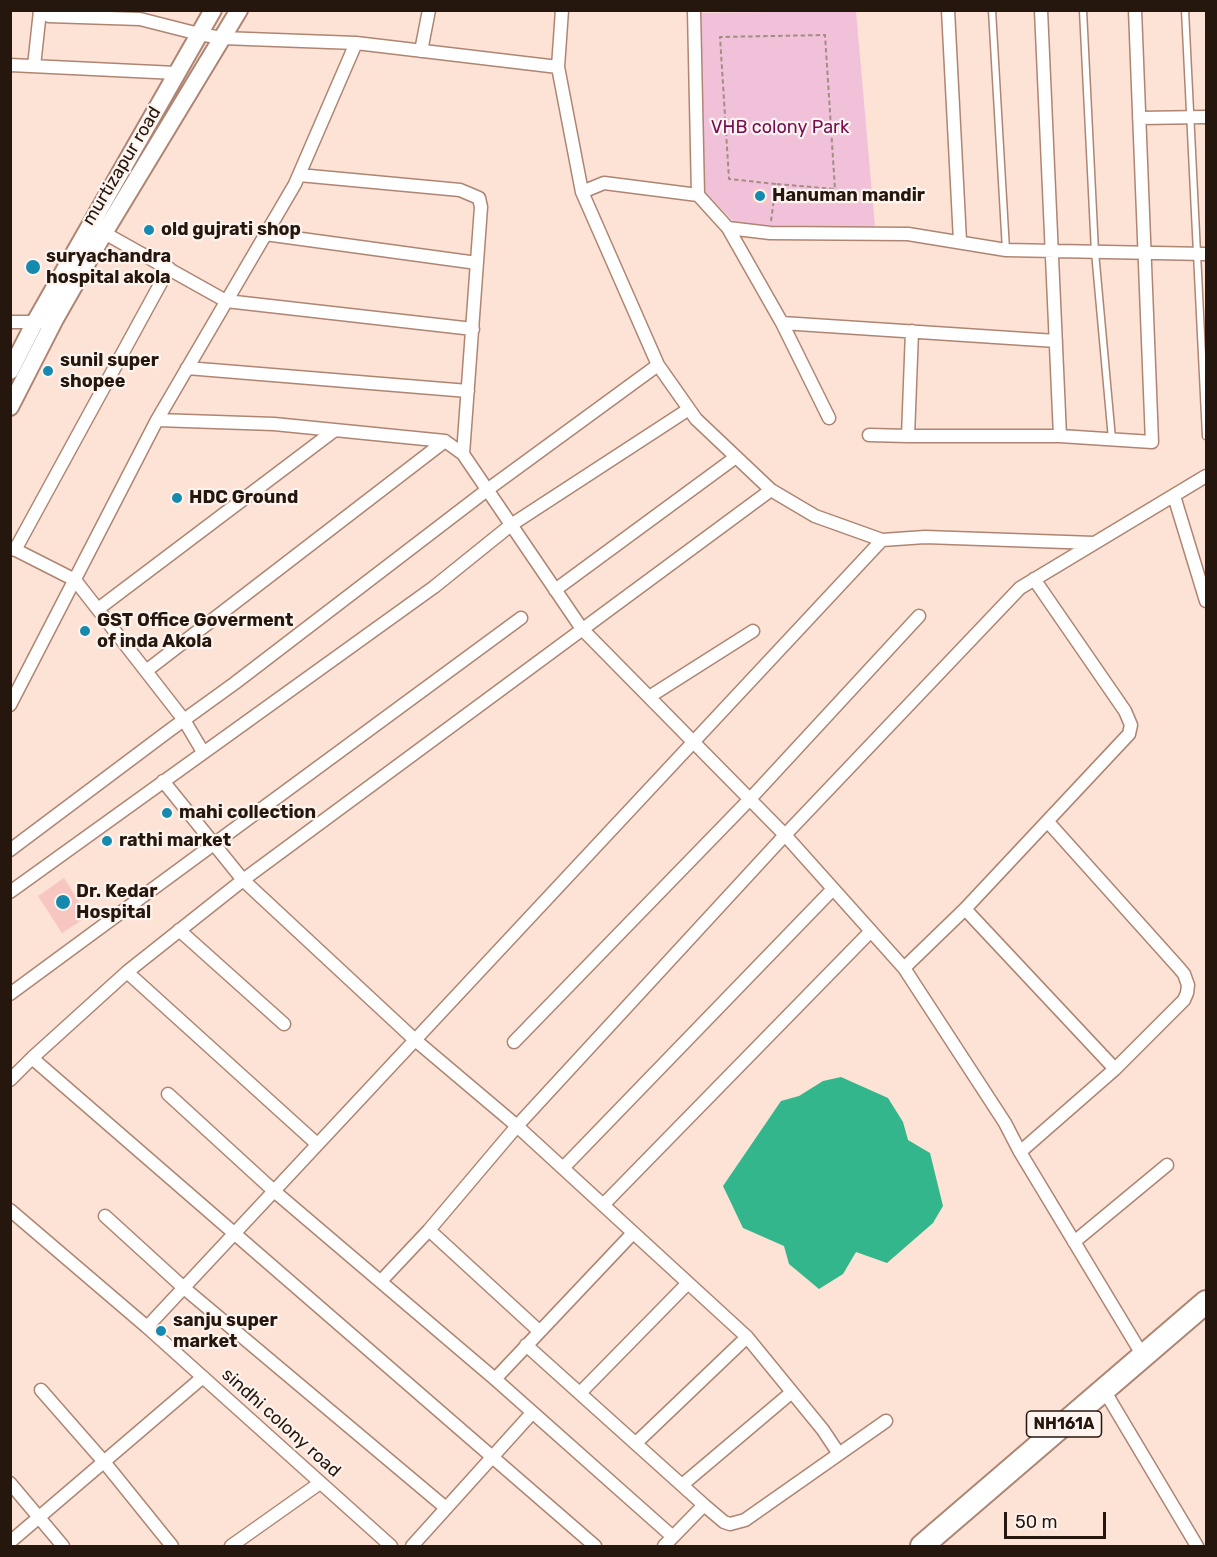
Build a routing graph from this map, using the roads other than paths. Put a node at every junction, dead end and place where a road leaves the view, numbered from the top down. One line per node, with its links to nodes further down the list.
1 (128, 10): 14 (street)
2 (213, 10): 15 (street)
3 (238, 10): 16 (street, murtizapur road)
4 (429, 10): 18 (street)
5 (562, 10): 21 (street)
6 (694, 10): 28 (street)
7 (948, 10): 32 (street)
8 (992, 10): 33 (lane)
9 (1041, 10): 34 (street)
10 (1083, 10): 35 (lane)
11 (1135, 10): 25 (street)
12 (1185, 10): 23 (lane)
13 (40, 11): 14 (street); 20 (street)
14 (140, 19): 15 (street)
15 (199, 34): 16 (street); 22 (street)
16 (222, 38): 17 (street); 30 (street, murtizapur road)
17 (356, 43): 18 (street); 26 (street)
18 (421, 51): 21 (street)
19 (10, 65): 20 (street)
20 (34, 66): 22 (street)
21 (558, 67): 27 (street)
22 (176, 73): 30 (street)
23 (1191, 117): 24 (street); 25 (street); 37 (lane)
24 (1206, 117)
25 (1139, 118): 36 (street)
26 (299, 175): 31 (street); 38 (street)
27 (582, 192): 28 (street); 48 (street)
28 (698, 195): 29 (street)
29 (728, 228): 32 (street); 44 (street)
30 (97, 229): 39 (street); 42 (street); 43 (street, murtizapur road)
31 (265, 234): 38 (street); 40 (street)
32 (960, 242): 33 (street)
33 (1006, 250): 34 (street)
34 (1052, 250): 35 (street); 47 (street)
35 (1095, 252): 36 (street); 61 (lane)
36 (1145, 254): 37 (street); 61 (street)
37 (1202, 255): 60 (lane)
38 (477, 263): 45 (street)
39 (169, 268): 40 (street); 72 (street)
40 (226, 301): 45 (street); 49 (street)
41 (10, 322): 42 (street)
42 (35, 322): 43 (street); 50 (street)
43 (53, 322): 52 (street, murtizapur road)
44 (782, 323): 46 (street); 54 (street)
45 (473, 329): 51 (street)
46 (912, 331): 47 (street); 58 (street)
47 (1056, 341): 59 (street)
48 (658, 365): 53 (street); 66 (street)
49 (187, 368): 51 (street); 55 (street)
50 (10, 371)
51 (468, 391): 63 (street)
52 (10, 407)
53 (688, 409): 64 (street); 69 (street)
54 (829, 418)
55 (157, 420): 56 (street); 73 (street)
56 (335, 430): 62 (street); 77 (street)
57 (869, 435): 58 (street)
58 (909, 436): 59 (street)
59 (1060, 436): 61 (street)
60 (1206, 436)
61 (1112, 439)
62 (445, 441): 63 (street); 82 (street)
63 (462, 454): 66 (street)
64 (736, 458): 67 (street); 75 (street)
65 (1206, 476): 68 (street)
66 (486, 490): 69 (street); 85 (street)
67 (771, 490): 70 (street); 80 (street)
68 (1174, 496): 71 (street); 76 (street)
69 (511, 525): 75 (street); 87 (street)
70 (882, 540): 71 (street); 86 (street)
71 (1095, 543): 74 (street)
72 (13, 549): 73 (street)
73 (75, 579): 77 (street); 84 (street)
74 (1034, 579): 90 (street); 91 (street)
75 (555, 590): 80 (street)
76 (1206, 595)
77 (98, 609): 82 (street)
78 (919, 616): 89 (street)
79 (521, 618): 92 (street)
80 (582, 629): 83 (street); 94 (street)
81 (753, 631): 83 (street)
82 (146, 671): 85 (street)
83 (649, 696): 86 (street)
84 (10, 705)
85 (184, 720): 87 (street); 93 (street)
86 (695, 742): 89 (street); 104 (street)
87 (203, 752): 88 (street)
88 (163, 781): 92 (street); 96 (street)
89 (750, 799): 91 (street); 105 (street)
90 (1048, 822): 97 (street); 107 (street)
91 (785, 835): 95 (street); 110 (street)
92 (214, 844): 94 (street); 102 (street)
93 (10, 850)
94 (243, 880): 98 (street); 104 (street)
95 (833, 889): 99 (street); 114 (street)
96 (10, 892)
97 (965, 909): 100 (street); 107 (street)
98 (179, 930): 101 (street); 103 (street)
99 (871, 931): 100 (street); 116 (street)
100 (904, 968): 112 (street)
101 (127, 972): 106 (street); 111 (street)
102 (10, 994)
103 (284, 1024)
104 (414, 1039): 110 (street); 111 (street)
105 (514, 1041)
106 (32, 1058): 108 (street); 121 (street)
107 (1115, 1069): 112 (street)
108 (10, 1080)
109 (168, 1094): 115 (street)
110 (517, 1126): 114 (street); 119 (street)
111 (317, 1144): 115 (street)
112 (1020, 1152): 122 (street)
113 (1167, 1165): 122 (street)
114 (563, 1168): 116 (street)
115 (274, 1191): 121 (street); 123 (street)
116 (603, 1205): 120 (street)
117 (10, 1210): 127 (street, sindhi colony road)
118 (105, 1216): 125 (street)
119 (429, 1230): 123 (street); 128 (street)
120 (633, 1233): 124 (street); 128 (street)
121 (236, 1234): 125 (street); 142 (street)
122 (1074, 1242): 131 (street)
123 (381, 1281): 133 (street)
124 (688, 1283): 129 (street); 137 (street)
125 (184, 1288): 127 (street); 148 (street)
126 (1206, 1302): 131 (highway, NH161A)
127 (147, 1327): 132 (street, sindhi colony road)
128 (539, 1331): 130 (street)
129 (747, 1337): 136 (street); 140 (street)
130 (526, 1345): 133 (street); 137 (street)
131 (1143, 1356): 135 (highway, NH161A)
132 (203, 1377): 143 (street); 144 (street, sindhi colony road)
133 (495, 1380): 138 (street)
134 (41, 1390): 143 (street)
135 (1104, 1390): 159 (highway, NH161A); 160 (street)
136 (792, 1392): 141 (street); 146 (street)
137 (580, 1393): 140 (street)
138 (532, 1413): 142 (street); 150 (street)
139 (886, 1421): 141 (street)
140 (636, 1443): 146 (street)
141 (839, 1454): 147 (street)
142 (492, 1456): 148 (street); 157 (street)
143 (105, 1462): 149 (street); 153 (street)
144 (320, 1483): 154 (street); 155 (street, sindhi colony road)
145 (10, 1484): 149 (street)
146 (682, 1485): 147 (street)
147 (704, 1505): 150 (street)
148 (446, 1508): 156 (street)
149 (39, 1518): 151 (street); 152 (street)
150 (673, 1537): 158 (street)
151 (10, 1542)
152 (63, 1546)
153 (172, 1546)
154 (231, 1546)
155 (391, 1546)
156 (412, 1546)
157 (595, 1546)
158 (664, 1546)
159 (922, 1546)
160 (1196, 1546)

